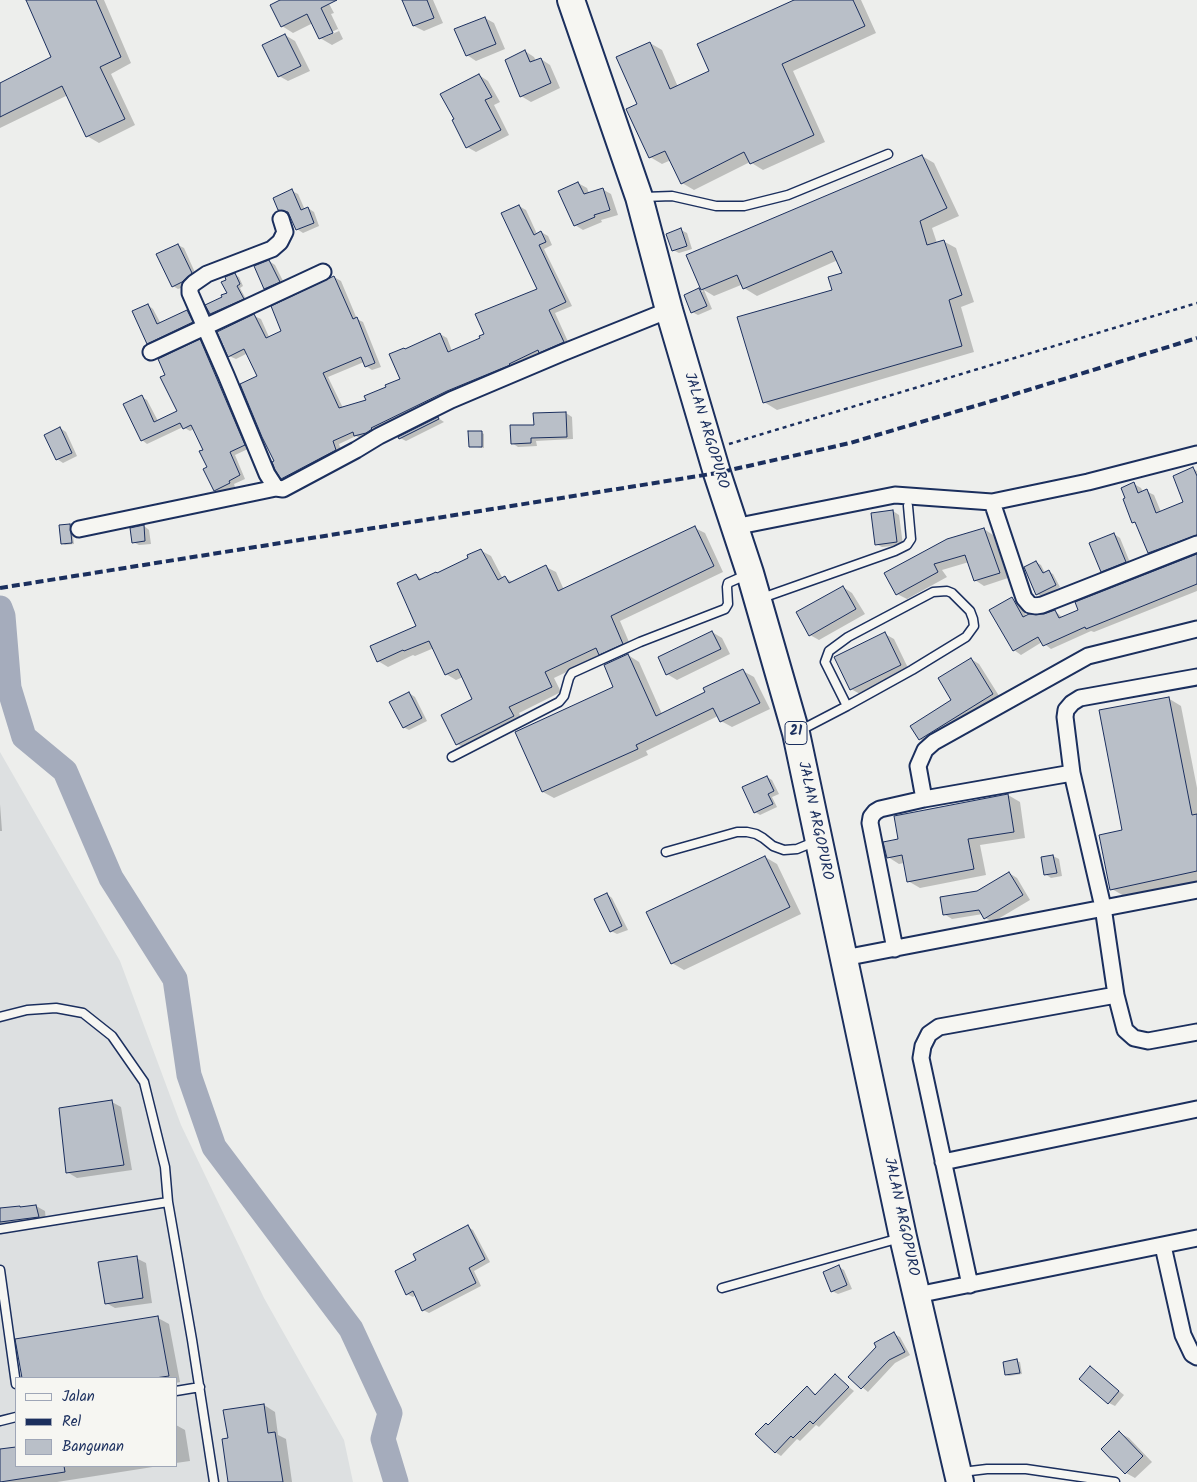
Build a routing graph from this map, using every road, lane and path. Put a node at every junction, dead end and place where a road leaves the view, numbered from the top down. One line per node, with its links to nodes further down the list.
1 (570, 0): 3 (highway, JALAN ARGOPURO / 21)
2 (888, 154): 3 (lane)
3 (639, 197): 7 (highway, JALAN ARGOPURO / 21)
4 (281, 219): 8 (street)
5 (323, 272): 8 (street)
6 (1197, 303): 10 (path)
7 (669, 310): 10 (highway, JALAN ARGOPURO / 21); 12 (street)
8 (205, 327): 9 (street); 12 (street)
9 (151, 352)
10 (710, 449): 15 (highway, JALAN ARGOPURO / 21)
11 (1197, 454): 13 (street)
12 (276, 488): 16 (street)
13 (992, 502): 15 (street); 17 (street)
14 (908, 506): 19 (lane)
15 (734, 527): 18 (highway, JALAN ARGOPURO / 21)
16 (79, 528)
17 (1197, 544)
18 (750, 574): 19 (highway, JALAN ARGOPURO / 21); 24 (lane)
19 (757, 600): 23 (highway, JALAN ARGOPURO / 21)
20 (1197, 629): 26 (street)
21 (1197, 677): 25 (street)
22 (848, 706): 22 (lane); 23 (lane)
23 (796, 733): 27 (highway, JALAN ARGOPURO / 21)
24 (452, 757)
25 (1072, 773): 26 (street); 30 (street)
26 (924, 799): 31 (street)
27 (818, 840): 28 (lane); 32 (highway, JALAN ARGOPURO / 21)
28 (666, 852)
29 (1197, 890): 30 (street)
30 (1103, 908): 31 (street); 33 (street)
31 (895, 949): 32 (street)
32 (844, 958): 40 (highway, JALAN ARGOPURO / 21)
33 (1116, 995): 35 (street); 37 (street)
34 (0, 1017): 38 (lane)
35 (1197, 1032)
36 (1197, 1109): 37 (street)
37 (943, 1162): 44 (street)
38 (168, 1202): 39 (lane); 49 (lane)
39 (0, 1228)
40 (904, 1238): 45 (lane); 46 (highway, JALAN ARGOPURO / 21)
41 (1197, 1238): 42 (street)
42 (1163, 1246): 44 (street); 47 (street)
43 (0, 1270): 48 (lane)
44 (970, 1285): 46 (street)
45 (722, 1288)
46 (917, 1295): 53 (highway, JALAN ARGOPURO / 21)
47 (1197, 1357)
48 (15, 1377)
49 (200, 1387): 50 (lane); 54 (lane)
50 (178, 1391)
51 (15, 1418): 52 (lane)
52 (0, 1422)
53 (959, 1478): 55 (lane)
54 (214, 1482)
55 (1115, 1482)

